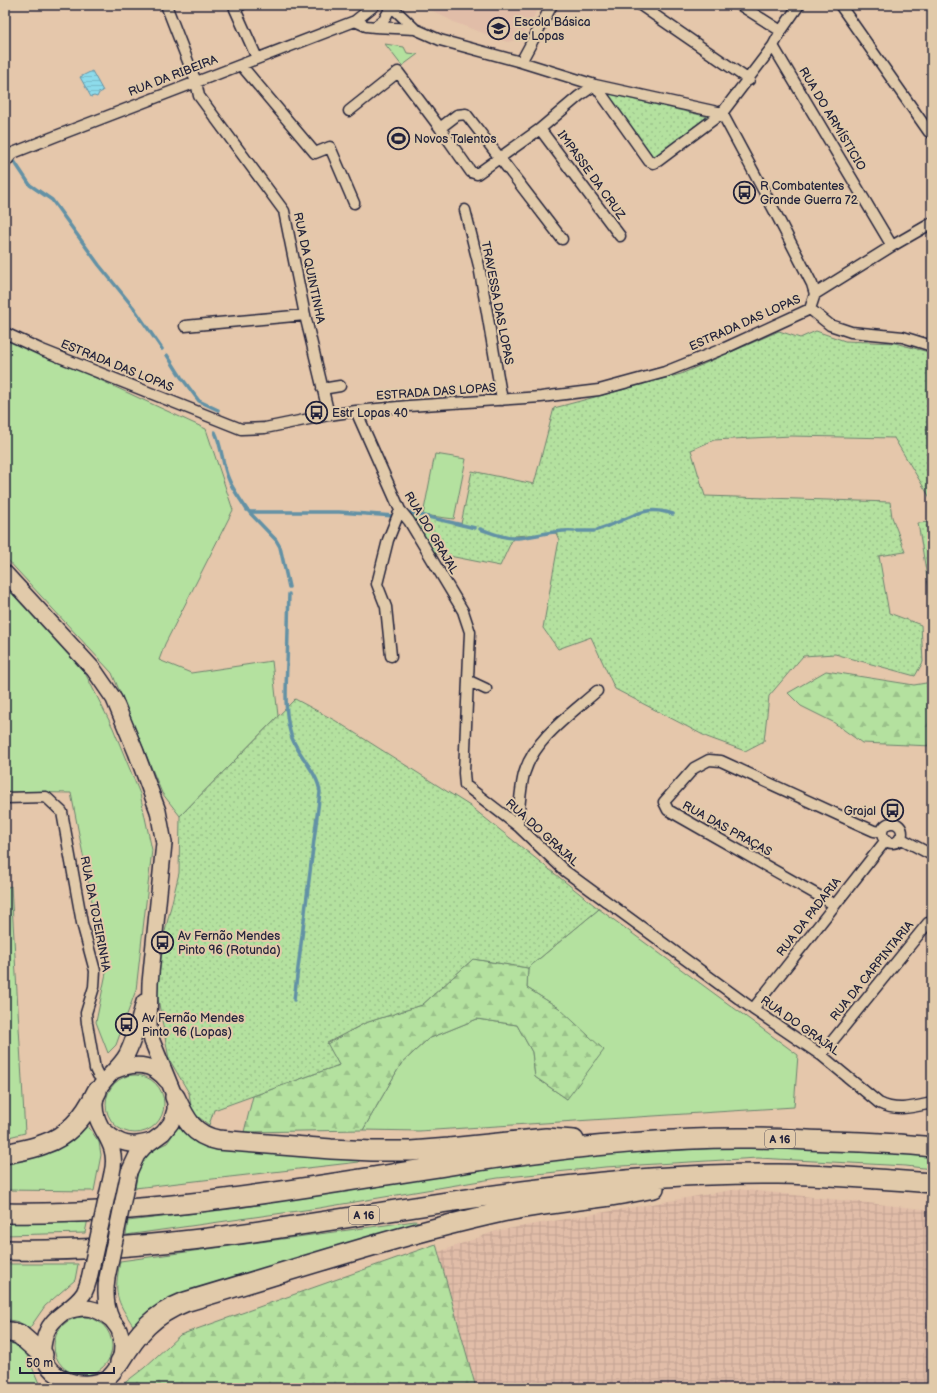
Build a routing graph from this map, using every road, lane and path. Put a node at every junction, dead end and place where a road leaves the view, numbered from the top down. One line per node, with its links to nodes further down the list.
1 (166, 5): 20 (street, RUA DA QUINTINHA)
2 (241, 5): 16 (street)
3 (366, 5): 11 (street)
4 (374, 5): 11 (street, RUA DA RIBEIRA)
5 (552, 5): 17 (street)
6 (740, 5): 14 (street)
7 (799, 5): 14 (street)
8 (840, 5): 26 (street)
9 (390, 6): 12 (street); 13 (street)
10 (643, 7): 19 (street)
11 (355, 21): 12 (street); 16 (street, RUA DA RIBEIRA)
12 (375, 27): 13 (street)
13 (415, 29): 17 (street)
14 (781, 31): 15 (street)
15 (773, 46): 19 (street); 34 (street, RUA DO ARMÍSTICIO)
16 (257, 58): 18 (street, RUA DA RIBEIRA)
17 (521, 62): 21 (street)
18 (241, 65): 20 (street, RUA DA RIBEIRA); 29 (street)
19 (749, 80): 23 (street)
20 (196, 82): 28 (street, RUA DA RIBEIRA); 37 (street, RUA DA QUINTINHA)
21 (595, 86): 23 (street); 23 (street); 25 (street)
22 (349, 111): 24 (street)
23 (722, 113): 35 (street)
24 (440, 128): 27 (street); 27 (street)
25 (540, 129): 27 (street); 32 (street, IMPASSE DA CRUZ)
26 (929, 132)
27 (500, 158): 33 (street)
28 (5, 163)
29 (354, 203)
30 (465, 210): 43 (street, TRAVESSA DAS LOPAS)
31 (932, 223): 34 (street)
32 (620, 236)
33 (562, 239)
34 (892, 246): 35 (street)
35 (815, 294): 36 (street, ESTRADA DAS LOPAS)
36 (810, 308): 40 (street); 43 (street, ESTRADA DAS LOPAS)
37 (305, 315): 38 (street); 42 (street, RUA DA QUINTINHA)
38 (185, 326)
39 (5, 333): 45 (street, ESTRADA DAS LOPAS)
40 (932, 346)
41 (340, 386): 42 (street)
42 (322, 389): 45 (street, RUA DA QUINTINHA)
43 (502, 400): 44 (street, ESTRADA DAS LOPAS)
44 (356, 411): 45 (street, ESTRADA DAS LOPAS); 46 (street, RUA DO GRAJAL)
45 (328, 415)
46 (400, 510): 48 (street); 49 (street, RUA DO GRAJAL)
47 (5, 573): 59 (main road)
48 (391, 656)
49 (468, 681): 50 (street); 53 (street, RUA DO GRAJAL)
50 (486, 689)
51 (597, 691): 53 (street)
52 (5, 798): 62 (street, RUA DA TOJEIRINHA)
53 (518, 826): 60 (street, RUA DO GRAJAL)
54 (884, 836): 55 (street); 55 (street); 57 (street, RUA DA PADARIA); 57 (street, RUA DAS PRAÇAS)
55 (900, 838): 56 (street)
56 (932, 855)
57 (835, 905): 60 (street, RUA DA PADARIA)
58 (928, 923): 61 (street, RUA DA CARPINTARIA)
59 (150, 983): 62 (main road); 63 (main road)
60 (753, 1009): 61 (street, RUA DO GRAJAL)
61 (821, 1055): 64 (street, RUA DO GRAJAL)
62 (104, 1081): 63 (main road); 65 (main road); 69 (highway)
63 (173, 1091): 66 (main road); 67 (highway, A 16)
64 (932, 1103)
65 (103, 1130): 66 (main road); 74 (main road, bridge)
66 (152, 1141): 75 (main road, bridge)
67 (628, 1143): 68 (highway, A 16); 72 (highway, A 16)
68 (932, 1147)
69 (5, 1154)
70 (724, 1175): 71 (highway, A 16); 73 (highway, A 16); 78 (highway, A 16)
71 (932, 1183)
72 (5, 1213)
73 (5, 1250)
74 (64, 1312): 75 (main road); 77 (main road)
75 (112, 1320): 78 (main road)
76 (5, 1331): 77 (highway)
77 (45, 1360): 79 (main road); 80 (main road)
78 (120, 1362): 79 (main road)
79 (92, 1387)
80 (51, 1388)

